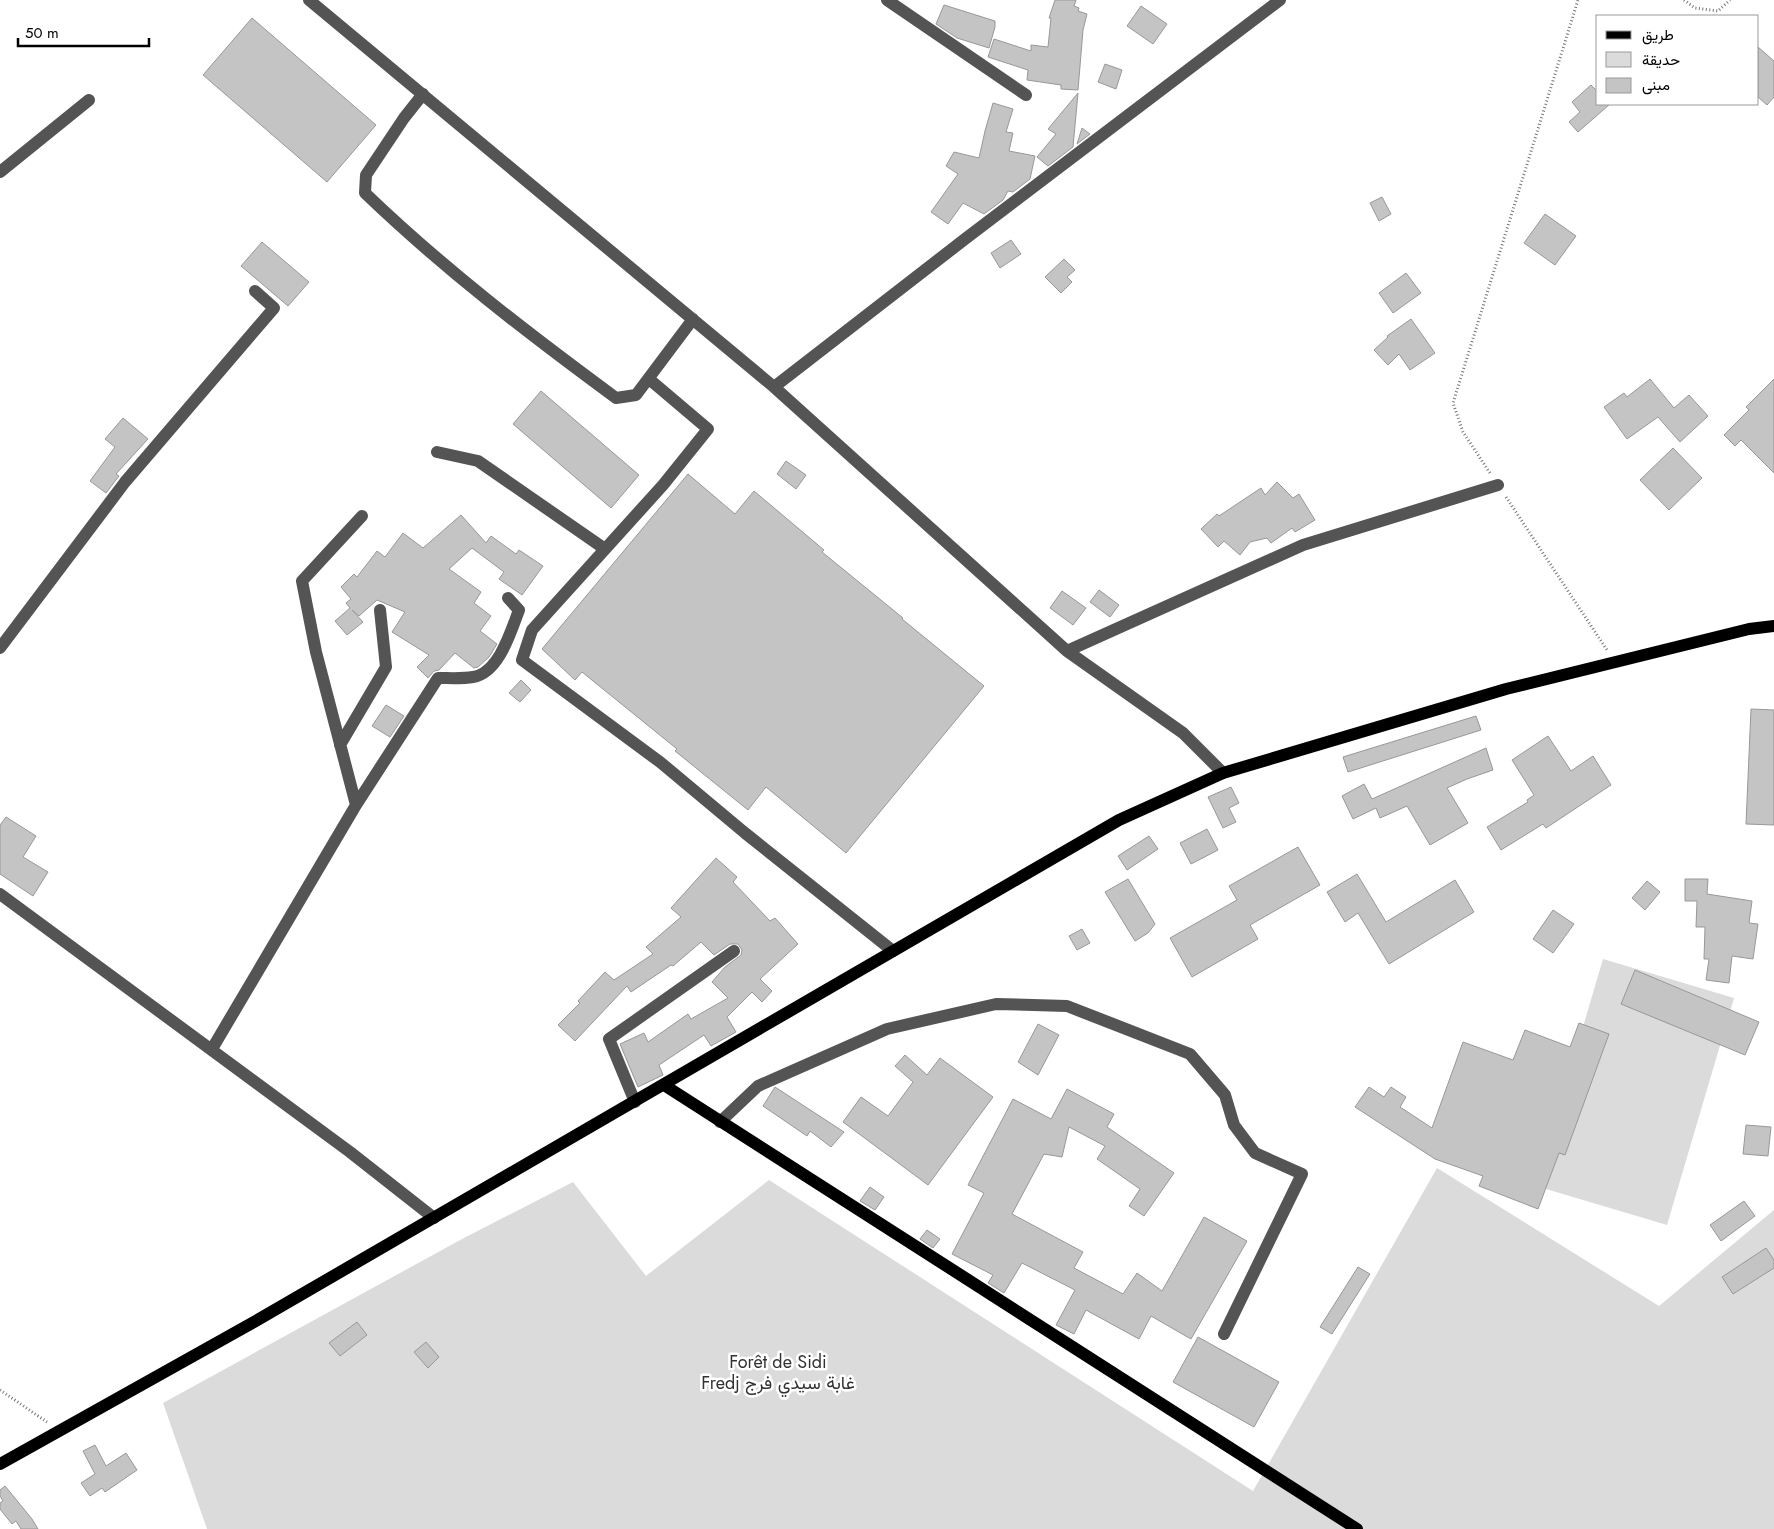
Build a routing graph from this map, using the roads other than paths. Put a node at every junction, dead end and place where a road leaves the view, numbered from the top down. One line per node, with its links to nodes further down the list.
1 (309, 0): 4 (street)
2 (887, 0): 5 (street)
3 (1280, 0): 11 (street)
4 (423, 94): 9 (street); 10 (street)
5 (1026, 95)
6 (89, 100): 7 (street)
7 (0, 172)
8 (255, 291): 19 (street)
9 (693, 319): 10 (street); 11 (street)
10 (649, 379): 15 (street)
11 (774, 387): 20 (street)
12 (437, 452): 15 (street)
13 (1498, 485): 20 (street)
14 (362, 516): 21 (street)
15 (605, 549): 26 (street)
16 (508, 598): 23 (street)
17 (380, 610): 21 (street)
18 (1774, 626): 22 (main road)
19 (0, 648)
20 (1067, 651): 22 (street)
21 (340, 745): 23 (street)
22 (1223, 773): 26 (main road)
23 (356, 805): 27 (street)
24 (0, 894): 27 (street)
25 (734, 951): 29 (street)
26 (893, 951): 28 (main road)
27 (212, 1050): 31 (street)
28 (664, 1085): 29 (main road); 30 (main road)
29 (635, 1102): 31 (main road)
30 (720, 1122): 32 (street); 34 (main road)
31 (434, 1218): 33 (main road)
32 (1224, 1334)
33 (0, 1464)
34 (1357, 1529)

